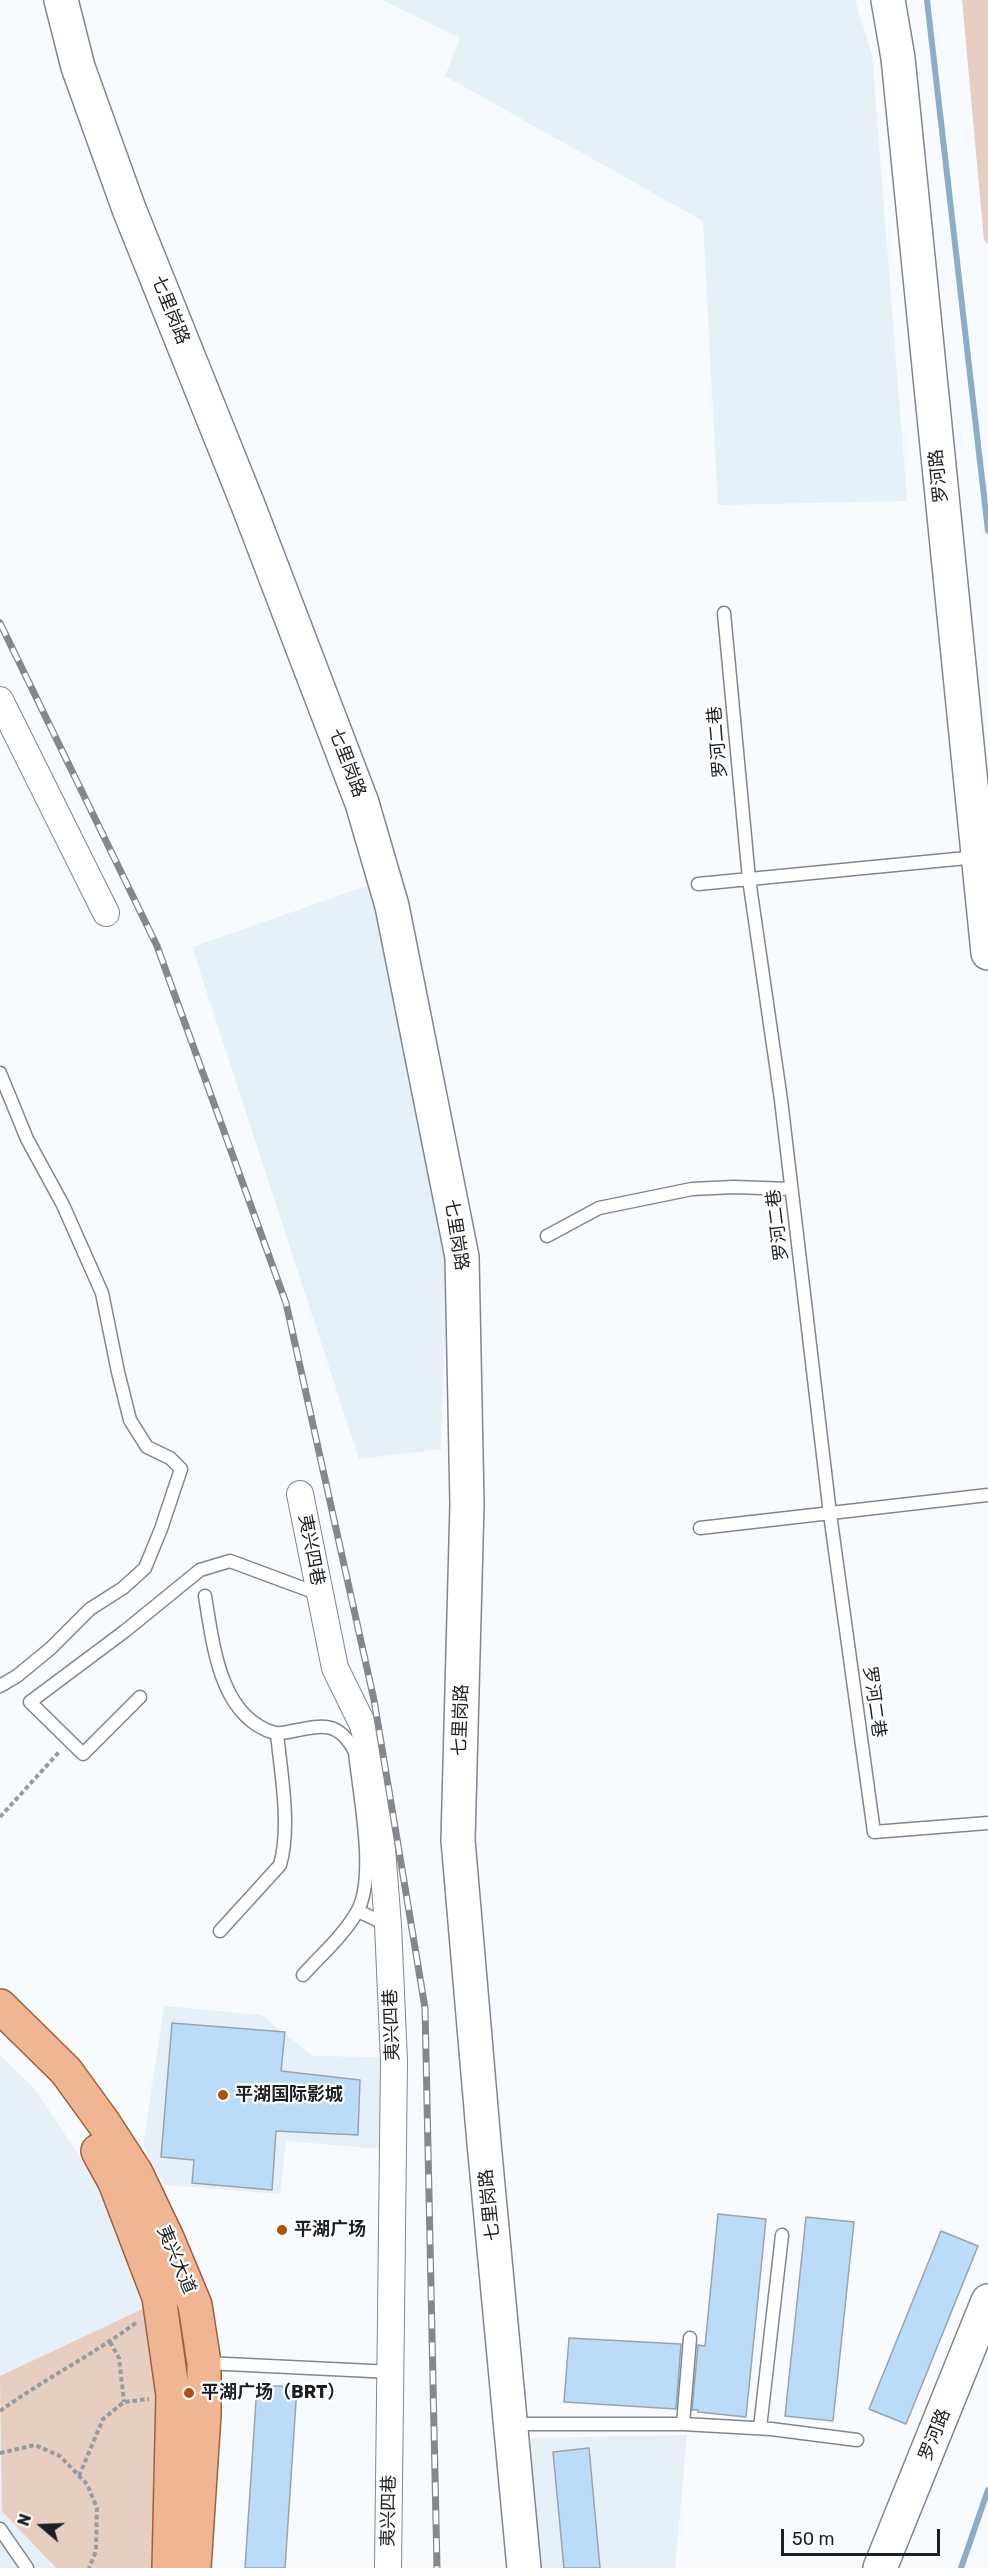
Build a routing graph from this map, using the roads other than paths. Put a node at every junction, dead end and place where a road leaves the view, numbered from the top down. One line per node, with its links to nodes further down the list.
1 (46, 0): 4 (street)
2 (62, 0): 4 (street, 七里岗路)
3 (888, 0): 7 (street, 罗河路)
4 (78, 67): 37 (street, 七里岗路)
5 (724, 613): 8 (lane, 罗河二巷)
6 (0, 699): 10 (street)
7 (978, 857): 8 (lane); 11 (street, 罗河路)
8 (749, 879): 9 (lane); 13 (lane, 罗河二巷)
9 (698, 884)
10 (106, 913)
11 (988, 953)
12 (0, 1073): 21 (lane)
13 (791, 1189): 14 (lane); 17 (lane, 罗河二巷)
14 (547, 1236)
15 (300, 1494): 19 (street, 夷兴四巷)
16 (988, 1496): 17 (lane)
17 (830, 1514): 18 (lane); 24 (lane, 罗河二巷)
18 (700, 1528)
19 (319, 1594): 22 (lane); 26 (street, 夷兴四巷)
20 (205, 1596): 23 (lane)
21 (0, 1686)
22 (140, 1697)
23 (277, 1734): 25 (lane); 27 (lane)
24 (988, 1823)
25 (358, 1911): 26 (lane); 28 (lane)
26 (388, 1925): 36 (street, 夷兴四巷)
27 (220, 1931)
28 (303, 1975)
29 (0, 2006): 35 (main road, 夷兴大道)
30 (0, 2028): 43 (main road, 夷兴大道)
31 (782, 2235): 39 (lane)
32 (988, 2301): 47 (street, 罗河路)
33 (690, 2338): 38 (lane)
34 (988, 2343): 48 (street, 罗河路)
35 (204, 2362): 36 (lane); 44 (main road, 夷兴大道)
36 (392, 2372): 45 (street, 夷兴四巷)
37 (512, 2424): 38 (lane); 46 (street, 七里岗路)
38 (684, 2424): 39 (lane)
39 (760, 2428): 40 (lane)
40 (857, 2440)
41 (0, 2529): 42 (lane)
42 (27, 2568)
43 (169, 2568)
44 (194, 2568)
45 (388, 2568)
46 (524, 2568)
47 (880, 2568)
48 (897, 2568)

